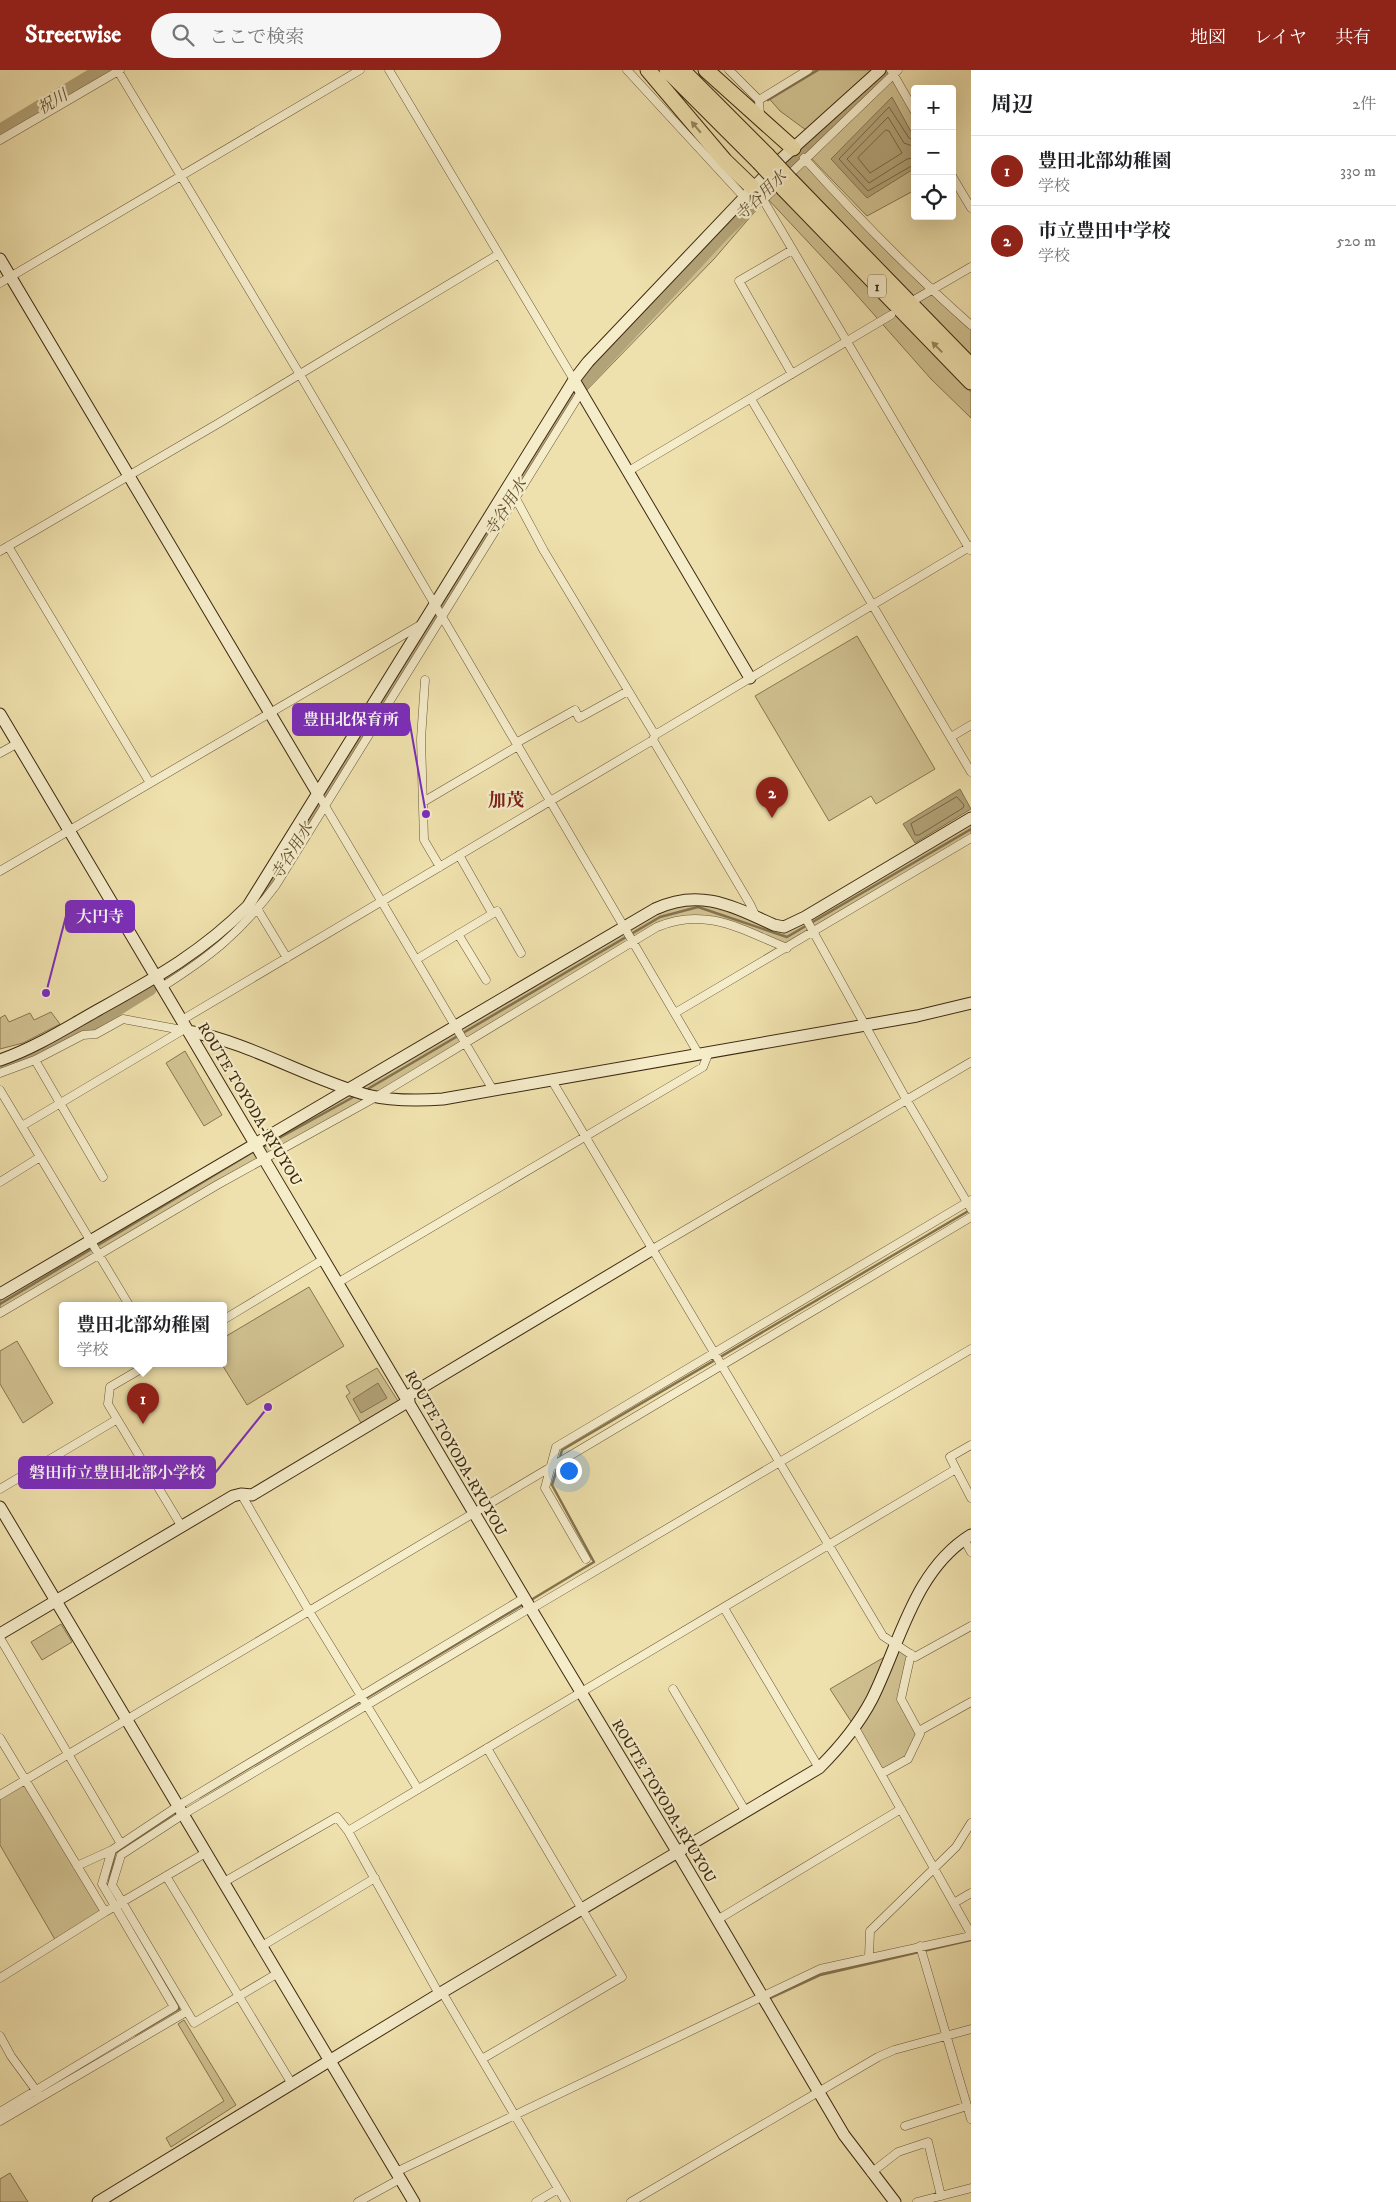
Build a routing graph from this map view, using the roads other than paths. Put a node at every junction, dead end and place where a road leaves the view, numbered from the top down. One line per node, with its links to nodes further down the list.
1 (360, 70): 19 (street)
2 (389, 70): 25 (street)
3 (627, 70): 22 (street)
4 (648, 70): 22 (highway, one-way to 4)
5 (668, 70): 18 (highway, 1)
6 (682, 70): 18 (highway, 1)
7 (706, 70): 15 (highway)
8 (729, 70): 13 (street)
9 (808, 70): 13 (street)
10 (880, 70): 17 (street)
11 (119, 71): 16 (street); 19 (street)
12 (893, 72): 14 (street); 17 (street)
13 (759, 100): 15 (street)
14 (911, 105)
15 (760, 116): 17 (highway)
16 (0, 140)
17 (799, 153): 22 (street); 22 (street); 29 (street)
18 (763, 159): 21 (highway, 1, bridge)
19 (182, 176): 28 (street); 35 (street)
20 (956, 183): 23 (street)
21 (788, 185): 34 (highway, 1); 37 (highway, 1, one-way to 21)
22 (756, 193): 24 (street); 38 (street)
23 (971, 208)
24 (792, 250): 33 (street); 36 (street)
25 (499, 254): 35 (street); 38 (street)
26 (0, 259): 28 (street)
27 (971, 268): 29 (street)
28 (5, 280): 41 (street)
29 (932, 290): 30 (street); 32 (street)
30 (916, 299)
31 (891, 315): 33 (street)
32 (971, 325)
33 (847, 342): 36 (street); 44 (street)
34 (971, 366)
35 (299, 373): 41 (street); 47 (street)
36 (792, 374): 39 (street)
37 (971, 382)
38 (578, 387): 40 (street); 42 (street)
39 (751, 399): 40 (street); 46 (street)
40 (627, 472): 50 (street)
41 (128, 474): 43 (street); 53 (street)
42 (512, 493): 47 (street); 48 (street); 52 (street)
43 (8, 546): 45 (street); 62 (street)
44 (970, 548): 46 (street)
45 (0, 551)
46 (872, 605): 50 (street); 57 (street)
47 (435, 606): 48 (street); 49 (street)
48 (441, 617): 59 (street); 63 (street)
49 (426, 622): 53 (street); 63 (street)
50 (750, 678): 56 (street)
51 (424, 680): 65 (street)
52 (628, 691): 56 (street); 59 (street)
53 (269, 712): 62 (street); 63 (street)
54 (0, 714): 58 (street, ROUTE TOYODA-RYUYOU)
55 (971, 725): 57 (street)
56 (654, 738): 64 (street); 76 (street)
57 (951, 738): 61 (street)
58 (18, 743): 60 (street); 67 (street, ROUTE TOYODA-RYUYOU)
59 (517, 744): 64 (street); 65 (street)
60 (0, 753)
61 (971, 772)
62 (150, 783): 67 (street)
63 (322, 800): 72 (street); 73 (street); 87 (street)
64 (551, 800): 69 (street); 77 (street)
65 (423, 802): 70 (street)
66 (971, 818): 75 (street)
67 (69, 831): 71 (street); 87 (street, ROUTE TOYODA-RYUYOU)
68 (971, 838): 78 (street)
69 (459, 855): 70 (street); 74 (street)
70 (440, 867): 72 (street)
71 (0, 872)
72 (382, 901): 84 (street); 85 (street)
73 (258, 910): 84 (street); 87 (street)
74 (492, 913): 79 (street); 83 (street)
75 (805, 917): 76 (street); 78 (street)
76 (759, 918): 77 (street); 80 (street)
77 (625, 926): 81 (street); 90 (street)
78 (814, 933): 82 (street); 91 (street)
79 (458, 934): 85 (street); 86 (street)
80 (756, 936): 81 (street); 82 (street)
81 (633, 941): 89 (street); 93 (street)
82 (787, 948): 89 (street)
83 (521, 952)
84 (287, 958): 92 (street)
85 (417, 959): 90 (street)
86 (486, 980)
87 (159, 982): 92 (street, ROUTE TOYODA-RYUYOU); 95 (street)
88 (971, 1003): 91 (street)
89 (675, 1013): 94 (street)
90 (457, 1026): 93 (street); 100 (street)
91 (866, 1026): 94 (street); 104 (street)
92 (185, 1027): 96 (street); 100 (street); 105 (street); 108 (street, ROUTE TOYODA-RYUYOU)
93 (466, 1042): 102 (street); 103 (street)
94 (704, 1053): 99 (street); 107 (street)
95 (0, 1060)
96 (35, 1060): 98 (street); 105 (street)
97 (971, 1062): 104 (street)
98 (0, 1073)
99 (551, 1079): 102 (street); 107 (street)
100 (347, 1088): 103 (street); 108 (street)
101 (0, 1090): 106 (street)
102 (493, 1090): 103 (street)
103 (376, 1097): 109 (street)
104 (906, 1100): 113 (street); 116 (street)
105 (61, 1103): 106 (street); 111 (street)
106 (22, 1126): 110 (street)
107 (586, 1137): 116 (street); 119 (street)
108 (255, 1144): 109 (street, ROUTE TOYODA-RYUYOU); 115 (street)
109 (264, 1157): 117 (street); 118 (street, ROUTE TOYODA-RYUYOU)
110 (40, 1158): 112 (street); 115 (street)
111 (103, 1177)
112 (0, 1182)
113 (969, 1204): 125 (street)
114 (971, 1217): 126 (street)
115 (90, 1240): 117 (street); 120 (street)
116 (653, 1249): 125 (street); 128 (street)
117 (99, 1254): 121 (street); 122 (street)
118 (324, 1258): 119 (street, ROUTE TOYODA-RYUYOU); 123 (street)
119 (339, 1282): 128 (street, ROUTE TOYODA-RYUYOU)
120 (0, 1294)
121 (127, 1302)
122 (0, 1313)
123 (227, 1318)
124 (971, 1348): 131 (street)
125 (715, 1354): 126 (street); 132 (street)
126 (721, 1364): 131 (street); 132 (street)
127 (144, 1367): 129 (street)
128 (408, 1399): 135 (street); 138 (street, ROUTE TOYODA-RYUYOU)
129 (116, 1420): 134 (street); 139 (street)
130 (971, 1445): 133 (street)
131 (779, 1462): 141 (street); 145 (street)
132 (550, 1467): 138 (street); 143 (street)
133 (956, 1469): 136 (street); 141 (street)
134 (0, 1489)
135 (241, 1494): 139 (street); 147 (street)
136 (971, 1498)
137 (0, 1507): 144 (street)
138 (474, 1512): 145 (street, ROUTE TOYODA-RYUYOU); 147 (street)
139 (182, 1527): 144 (street)
140 (967, 1537): 142 (street); 151 (street)
141 (828, 1546): 146 (street); 151 (street)
142 (971, 1552)
143 (586, 1559)
144 (55, 1601): 149 (street); 158 (street)
145 (528, 1604): 154 (street, ROUTE TOYODA-RYUYOU); 155 (street); 157 (street)
146 (724, 1608): 154 (street); 164 (street)
147 (309, 1611): 155 (street); 158 (street)
148 (971, 1626): 152 (street)
149 (0, 1634)
150 (0, 1638): 163 (street)
151 (896, 1643): 152 (street); 159 (street)
152 (911, 1654): 160 (street)
153 (673, 1689): 171 (street)
154 (581, 1692): 162 (street); 177 (street, ROUTE TOYODA-RYUYOU)
155 (362, 1696): 157 (street); 170 (street)
156 (971, 1702): 160 (street)
157 (367, 1705): 167 (street); 170 (street)
158 (126, 1719): 163 (street); 170 (street)
159 (854, 1726): 164 (street); 165 (street)
160 (918, 1731): 165 (street)
161 (0, 1738): 166 (street)
162 (487, 1748): 167 (street); 187 (street)
163 (70, 1754): 166 (street); 174 (street)
164 (819, 1768): 171 (street)
165 (880, 1774): 169 (street)
166 (26, 1780): 168 (street); 178 (street)
167 (418, 1789): 173 (street)
168 (0, 1795)
169 (901, 1809): 179 (street); 189 (street)
170 (181, 1810): 174 (street); 176 (street); 184 (street)
171 (746, 1812): 177 (street)
172 (971, 1823): 179 (street)
173 (348, 1832): 181 (street); 182 (street)
174 (121, 1844): 175 (street)
175 (112, 1850): 178 (street); 186 (street)
176 (207, 1852): 180 (street); 182 (street)
177 (678, 1853): 187 (street); 189 (street, ROUTE TOYODA-RYUYOU)
178 (77, 1866): 188 (street)
179 (934, 1868): 185 (street); 193 (street)
180 (166, 1876): 184 (street); 198 (street)
181 (375, 1878): 191 (street); 196 (street)
182 (224, 1882): 191 (street)
183 (971, 1893): 185 (street)
184 (123, 1902): 186 (street); 199 (street)
185 (954, 1902): 190 (street)
186 (114, 1907): 188 (street); 206 (street)
187 (583, 1908): 196 (street); 203 (street)
188 (105, 1912): 195 (street)
189 (717, 1920): 197 (street, ROUTE TOYODA-RYUYOU)
190 (971, 1935): 192 (street)
191 (262, 1946): 194 (street)
192 (920, 1946): 193 (street); 201 (street)
193 (869, 1957): 197 (street)
194 (278, 1973): 198 (street); 204 (street)
195 (0, 1978)
196 (441, 1993): 203 (street); 204 (street)
197 (761, 1995): 207 (street, ROUTE TOYODA-RYUYOU); 211 (street)
198 (239, 1996): 199 (street); 205 (street)
199 (186, 2012): 208 (street)
200 (971, 2029): 201 (street)
201 (947, 2035): 207 (street); 209 (street)
202 (0, 2036): 206 (street)
203 (482, 2059): 211 (street)
204 (330, 2060): 205 (street); 216 (street)
205 (292, 2084): 220 (street)
206 (35, 2089): 208 (street); 210 (street)
207 (818, 2090): 215 (street, ROUTE TOYODA-RYUYOU); 225 (street)
208 (40, 2097): 213 (street)
209 (968, 2106): 212 (street); 214 (street)
210 (0, 2112)
211 (514, 2115): 216 (street); 218 (street)
212 (971, 2119)
213 (0, 2121)
214 (905, 2126)
215 (871, 2174): 219 (street); 226 (street, ROUTE TOYODA-RYUYOU)
216 (398, 2176): 221 (street); 222 (street)
217 (971, 2188): 219 (street)
218 (558, 2189): 223 (street); 224 (street)
219 (941, 2196): 227 (street)
220 (98, 2202)
221 (358, 2202)
222 (414, 2202)
223 (536, 2202)
224 (566, 2202)
225 (631, 2202)
226 (895, 2202)
227 (918, 2202)

